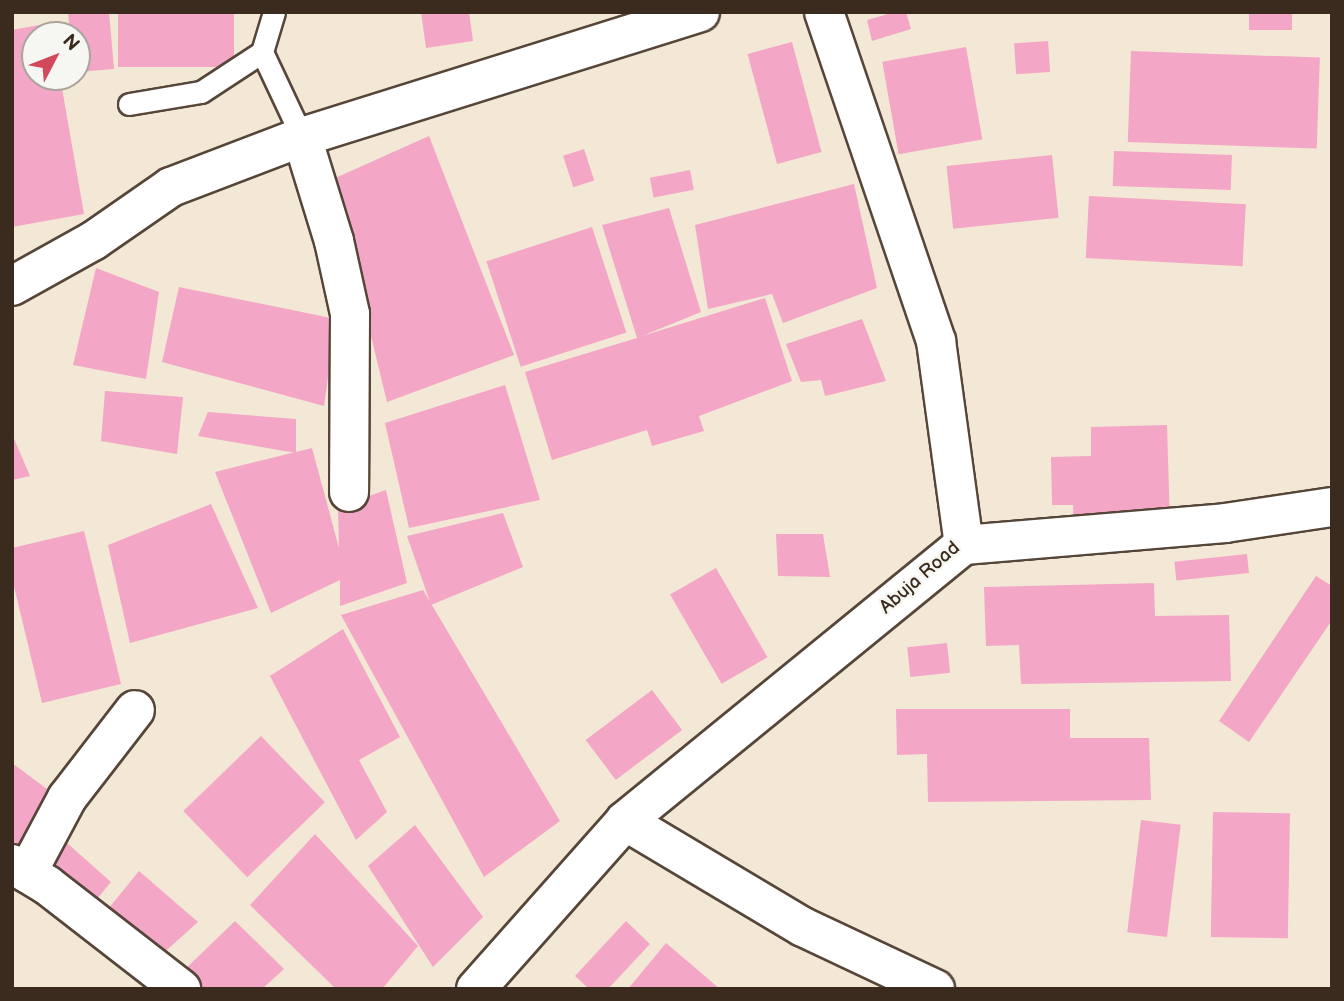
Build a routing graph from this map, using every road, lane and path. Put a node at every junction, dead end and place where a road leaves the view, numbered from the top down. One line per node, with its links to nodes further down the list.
1 (274, 12): 4 (lane)
2 (701, 12): 6 (street)
3 (824, 12): 10 (street, Abuja Road)
4 (262, 52): 5 (lane); 6 (lane)
5 (129, 104)
6 (302, 137): 7 (street); 8 (street)
7 (12, 286)
8 (349, 492)
9 (1332, 507): 10 (street)
10 (964, 545): 12 (street, Abuja Road)
11 (135, 710): 13 (street)
12 (625, 821): 15 (street, Abuja Road); 16 (street)
13 (20, 869): 14 (street)
14 (181, 989)
15 (476, 989)
16 (935, 989)

